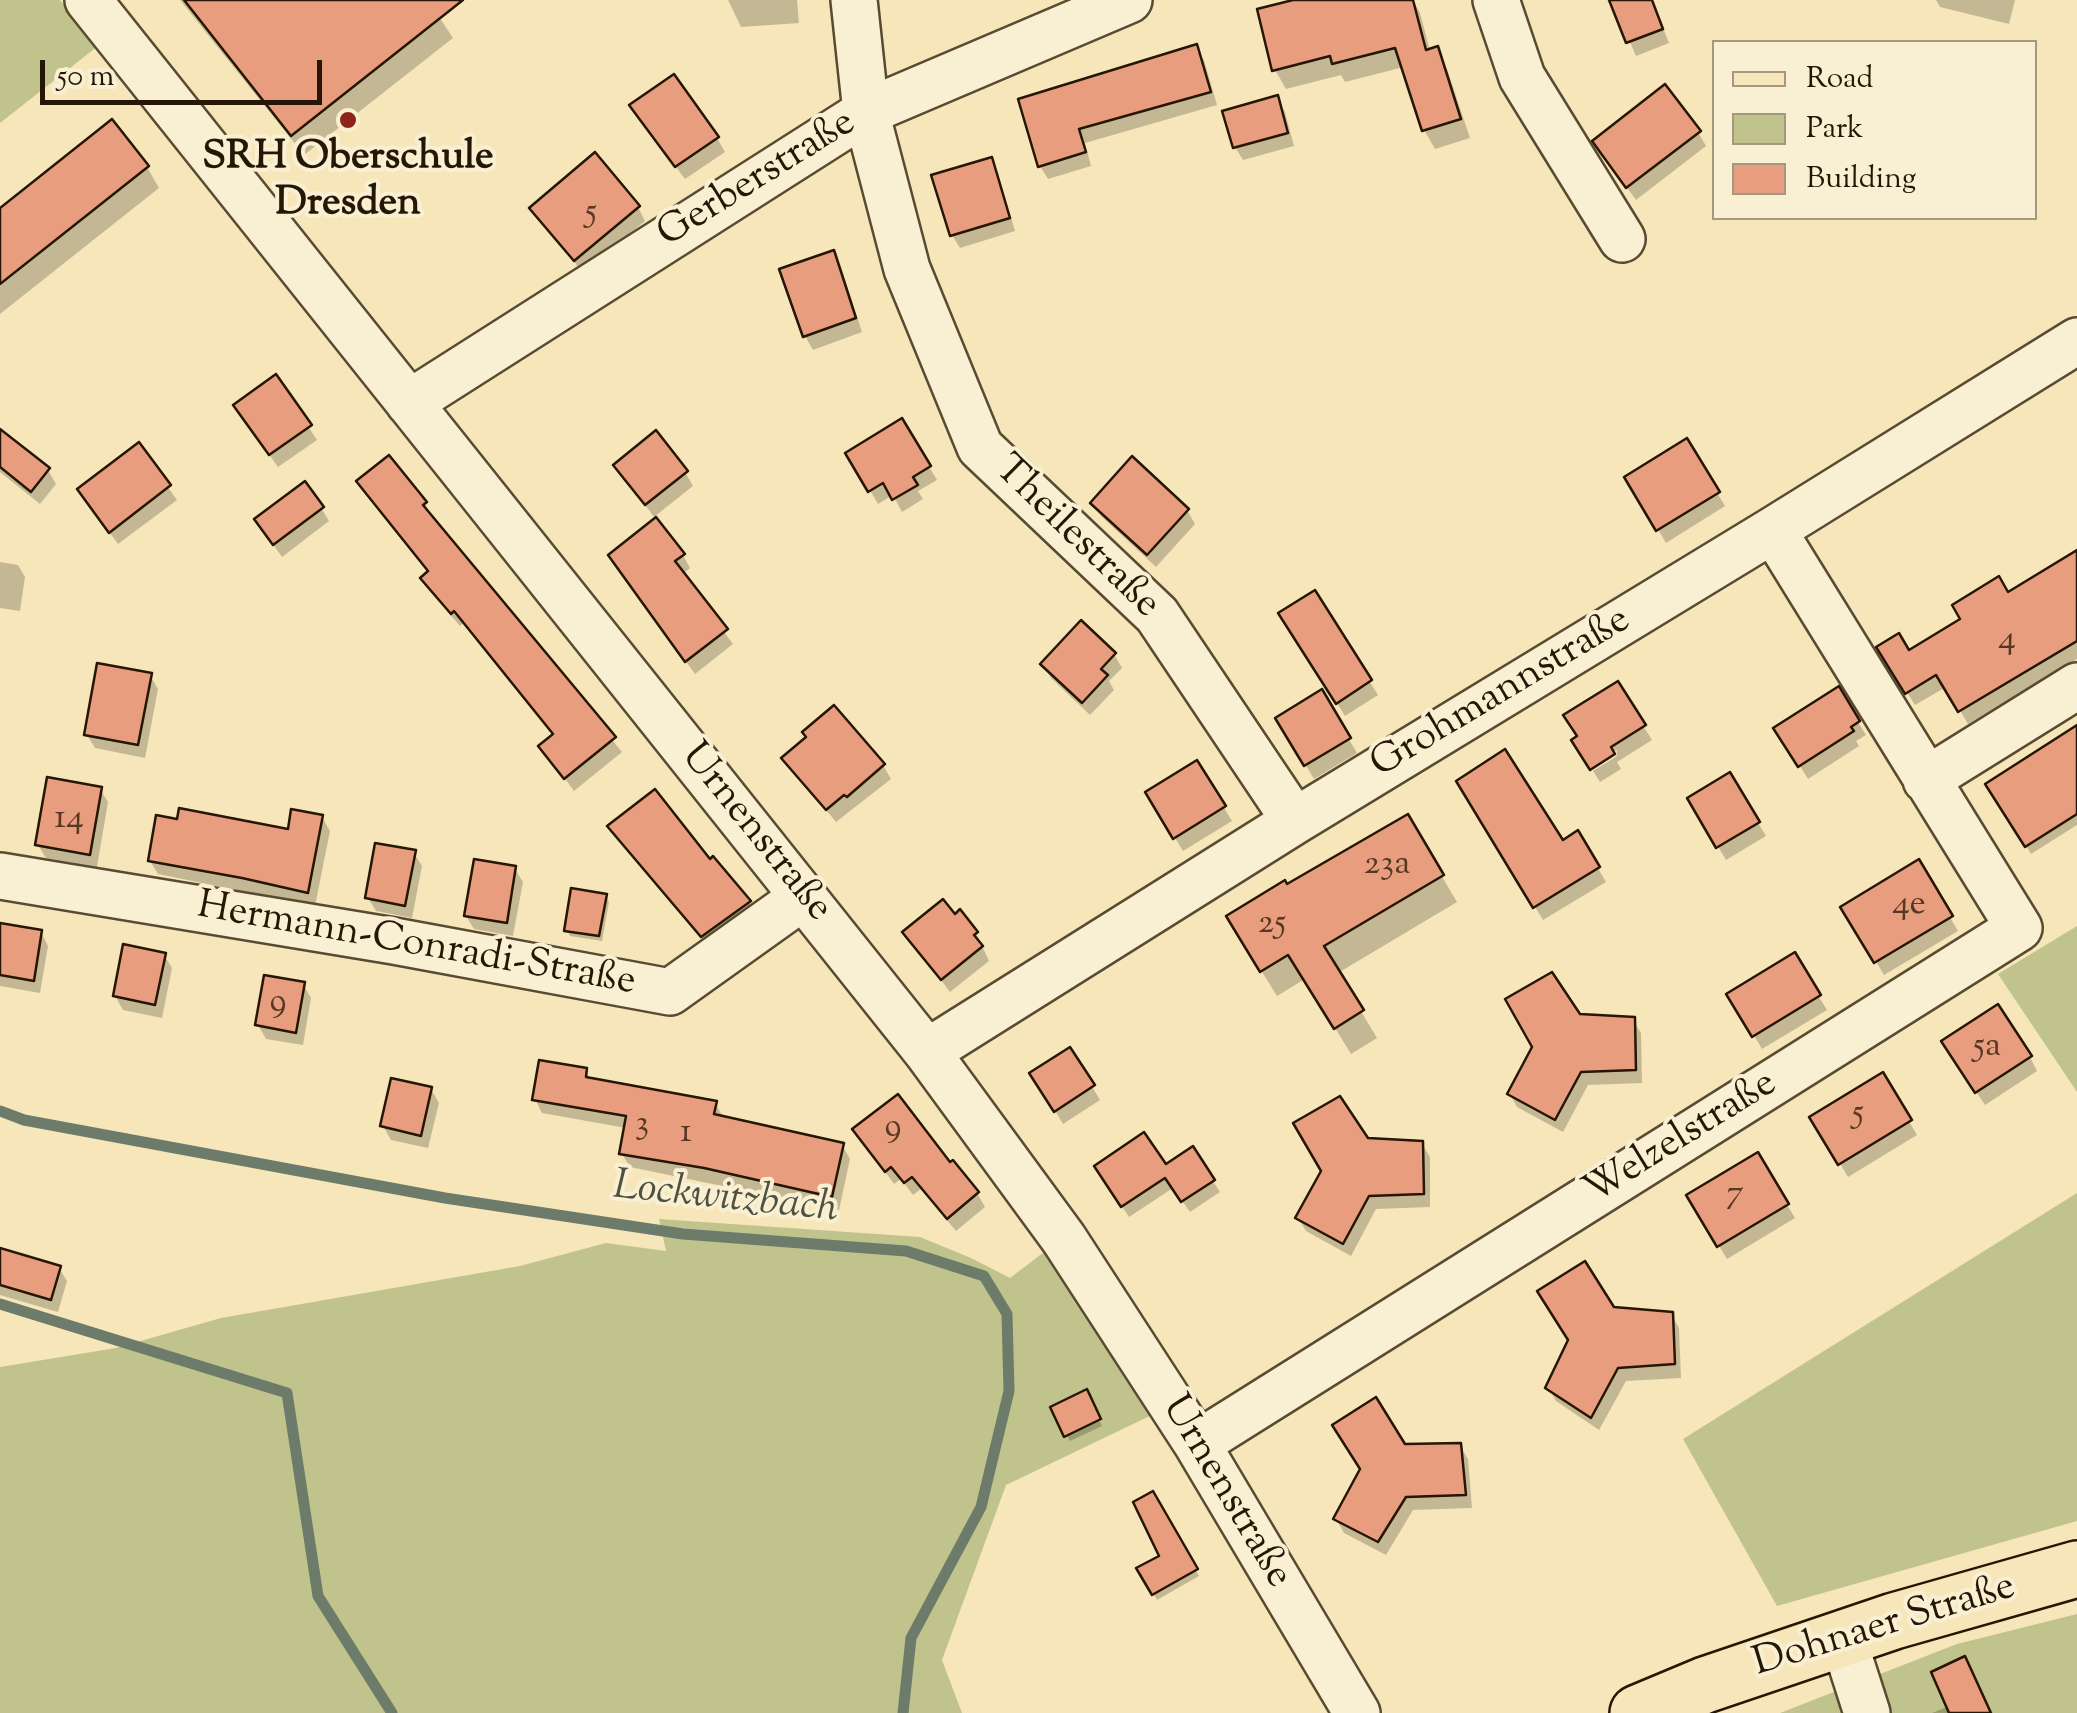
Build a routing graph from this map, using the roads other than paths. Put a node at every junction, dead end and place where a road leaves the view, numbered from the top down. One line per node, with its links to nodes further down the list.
1 (88, 0): 8 (street, Urnenstraße)
2 (854, 0): 5 (street, Theilestraße)
3 (1129, 0): 5 (street, Gerberstraße)
4 (1496, 0): 6 (street)
5 (866, 112): 8 (street, Gerberstraße); 12 (street, Theilestraße)
6 (1622, 239)
7 (2077, 340): 9 (street, Grohmannstraße)
8 (409, 403): 14 (street, Urnenstraße)
9 (1773, 530): 11 (street, Welzelstraße); 12 (street, Grohmannstraße)
10 (2077, 686): 11 (street)
11 (1926, 780): 16 (street, Welzelstraße)
12 (1294, 821): 15 (street, Grohmannstraße)
13 (0, 876): 14 (street, Hermann-Conradi-Straße)
14 (803, 896): 15 (street, Urnenstraße)
15 (928, 1052): 16 (street, Urnenstraße)
16 (1197, 1444): 19 (street, Urnenstraße)
17 (2077, 1570): 18 (main road, Dohnaer Straße)
18 (1844, 1638): 20 (main road, Dohnaer Straße); 21 (street)
19 (1357, 1713)
20 (1638, 1713)
21 (1867, 1713)

